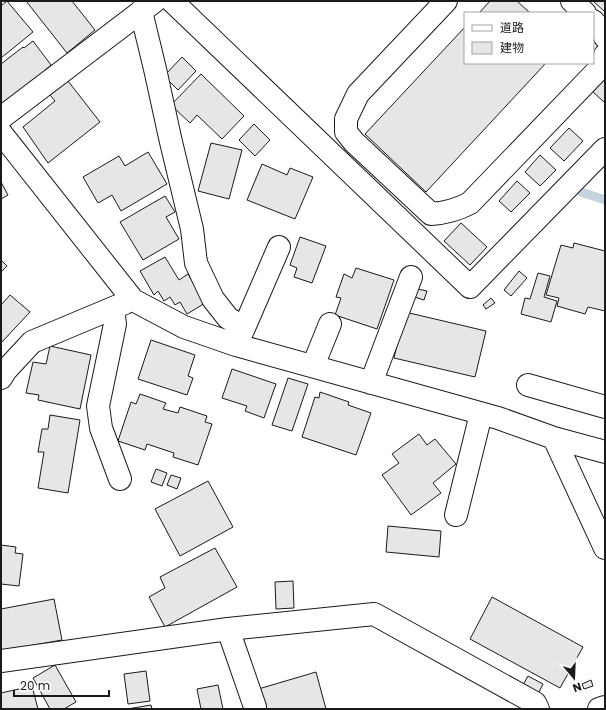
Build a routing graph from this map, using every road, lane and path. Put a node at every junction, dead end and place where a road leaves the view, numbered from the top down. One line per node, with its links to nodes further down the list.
1 (172, 1): 10 (street)
2 (446, 1): 8 (street)
3 (572, 1): 5 (street)
4 (148, 6): 9 (street); 16 (street)
5 (584, 12)
6 (594, 21): 7 (street)
7 (605, 37)
8 (605, 55)
9 (2, 131): 13 (street)
10 (605, 150)
11 (279, 247): 16 (street)
12 (411, 277): 19 (street)
13 (133, 300): 14 (street); 16 (street)
14 (113, 309): 18 (street); 25 (street)
15 (330, 324): 17 (street)
16 (240, 337): 17 (street)
17 (313, 366): 19 (street)
18 (1, 378)
19 (371, 382): 22 (street)
20 (528, 385): 21 (street)
21 (605, 407)
22 (481, 414): 23 (street); 26 (street)
23 (554, 438): 24 (street); 27 (street)
24 (605, 452)
25 (120, 480)
26 (456, 515)
27 (605, 548)
28 (228, 629): 29 (street); 30 (street); 32 (street)
29 (1, 661)
30 (255, 707)
31 (605, 707): 33 (street)
32 (538, 709)
33 (599, 709)

